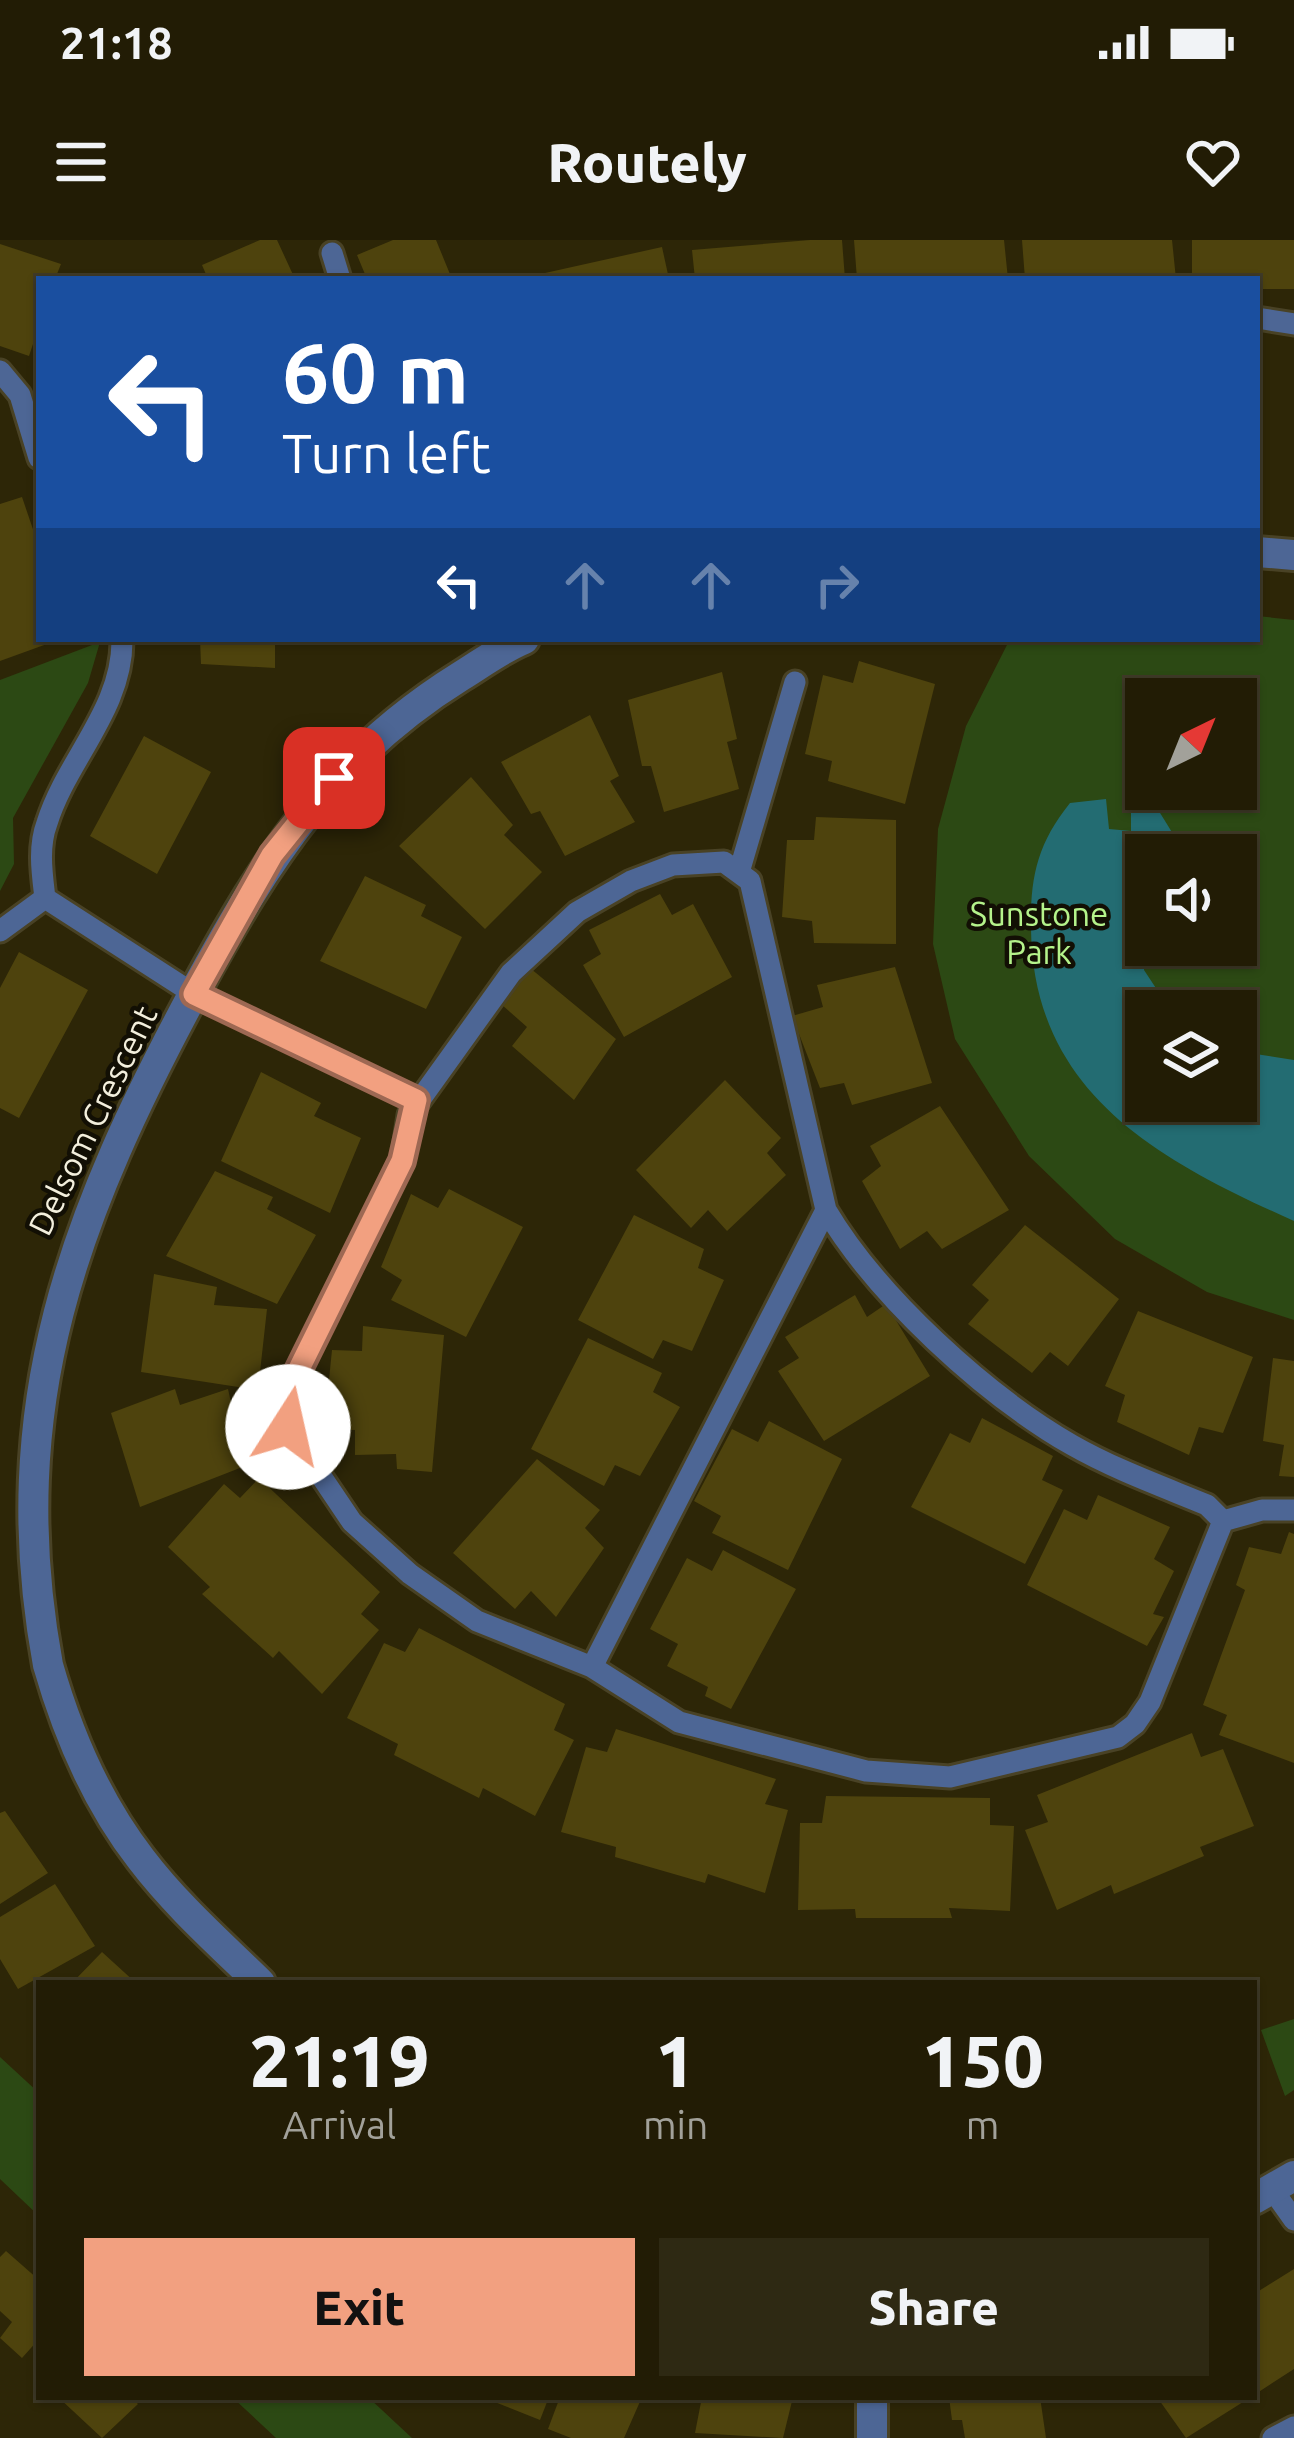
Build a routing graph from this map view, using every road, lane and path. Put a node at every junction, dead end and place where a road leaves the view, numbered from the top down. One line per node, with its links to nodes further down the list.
1 (332, 253): 2 (lane)
2 (339, 276)
3 (1260, 318): 4 (lane)
4 (1294, 324)
5 (0, 370): 6 (lane)
6 (36, 448)
7 (1260, 552): 8 (street)
8 (1294, 555)
9 (121, 642): 13 (lane)
10 (515, 642): 15 (street, Delsom Crescent)
11 (795, 682): 12 (lane)
12 (740, 869): 16 (lane); 17 (lane)
13 (45, 898): 14 (lane); 15 (lane)
14 (0, 931)
15 (194, 994): 16 (lane); 21 (street, Delsom Crescent)
16 (416, 1100): 20 (lane)
17 (826, 1210): 19 (lane); 20 (lane)
18 (1294, 1510): 19 (lane)
19 (1223, 1521): 20 (lane)
20 (592, 1666)
21 (257, 1980)
22 (1273, 2188): 23 (lane)
23 (1294, 2220)
24 (872, 2400): 26 (street)
25 (1294, 2428): 27 (lane)
26 (872, 2438)
27 (1273, 2438)

